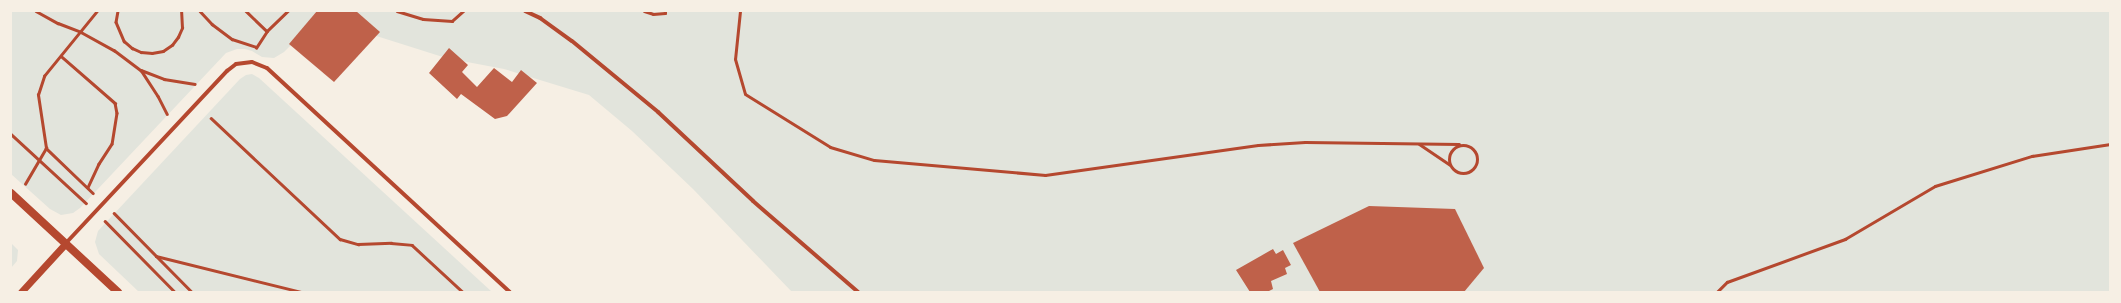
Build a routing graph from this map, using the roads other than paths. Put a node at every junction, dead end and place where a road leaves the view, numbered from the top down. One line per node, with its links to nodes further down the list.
1 (525, 11): 13 (street)
2 (644, 11): 3 (lane)
3 (665, 11)
4 (740, 11): 5 (lane)
5 (1418, 143): 6 (lane); 7 (lane)
6 (1459, 144): 7 (lane); 7 (lane)
7 (1450, 165)
8 (14, 196): 9 (main road)
9 (65, 244): 10 (street); 11 (main road); 12 (street)
10 (21, 292)
11 (118, 292)
12 (510, 292)
13 (858, 292)

